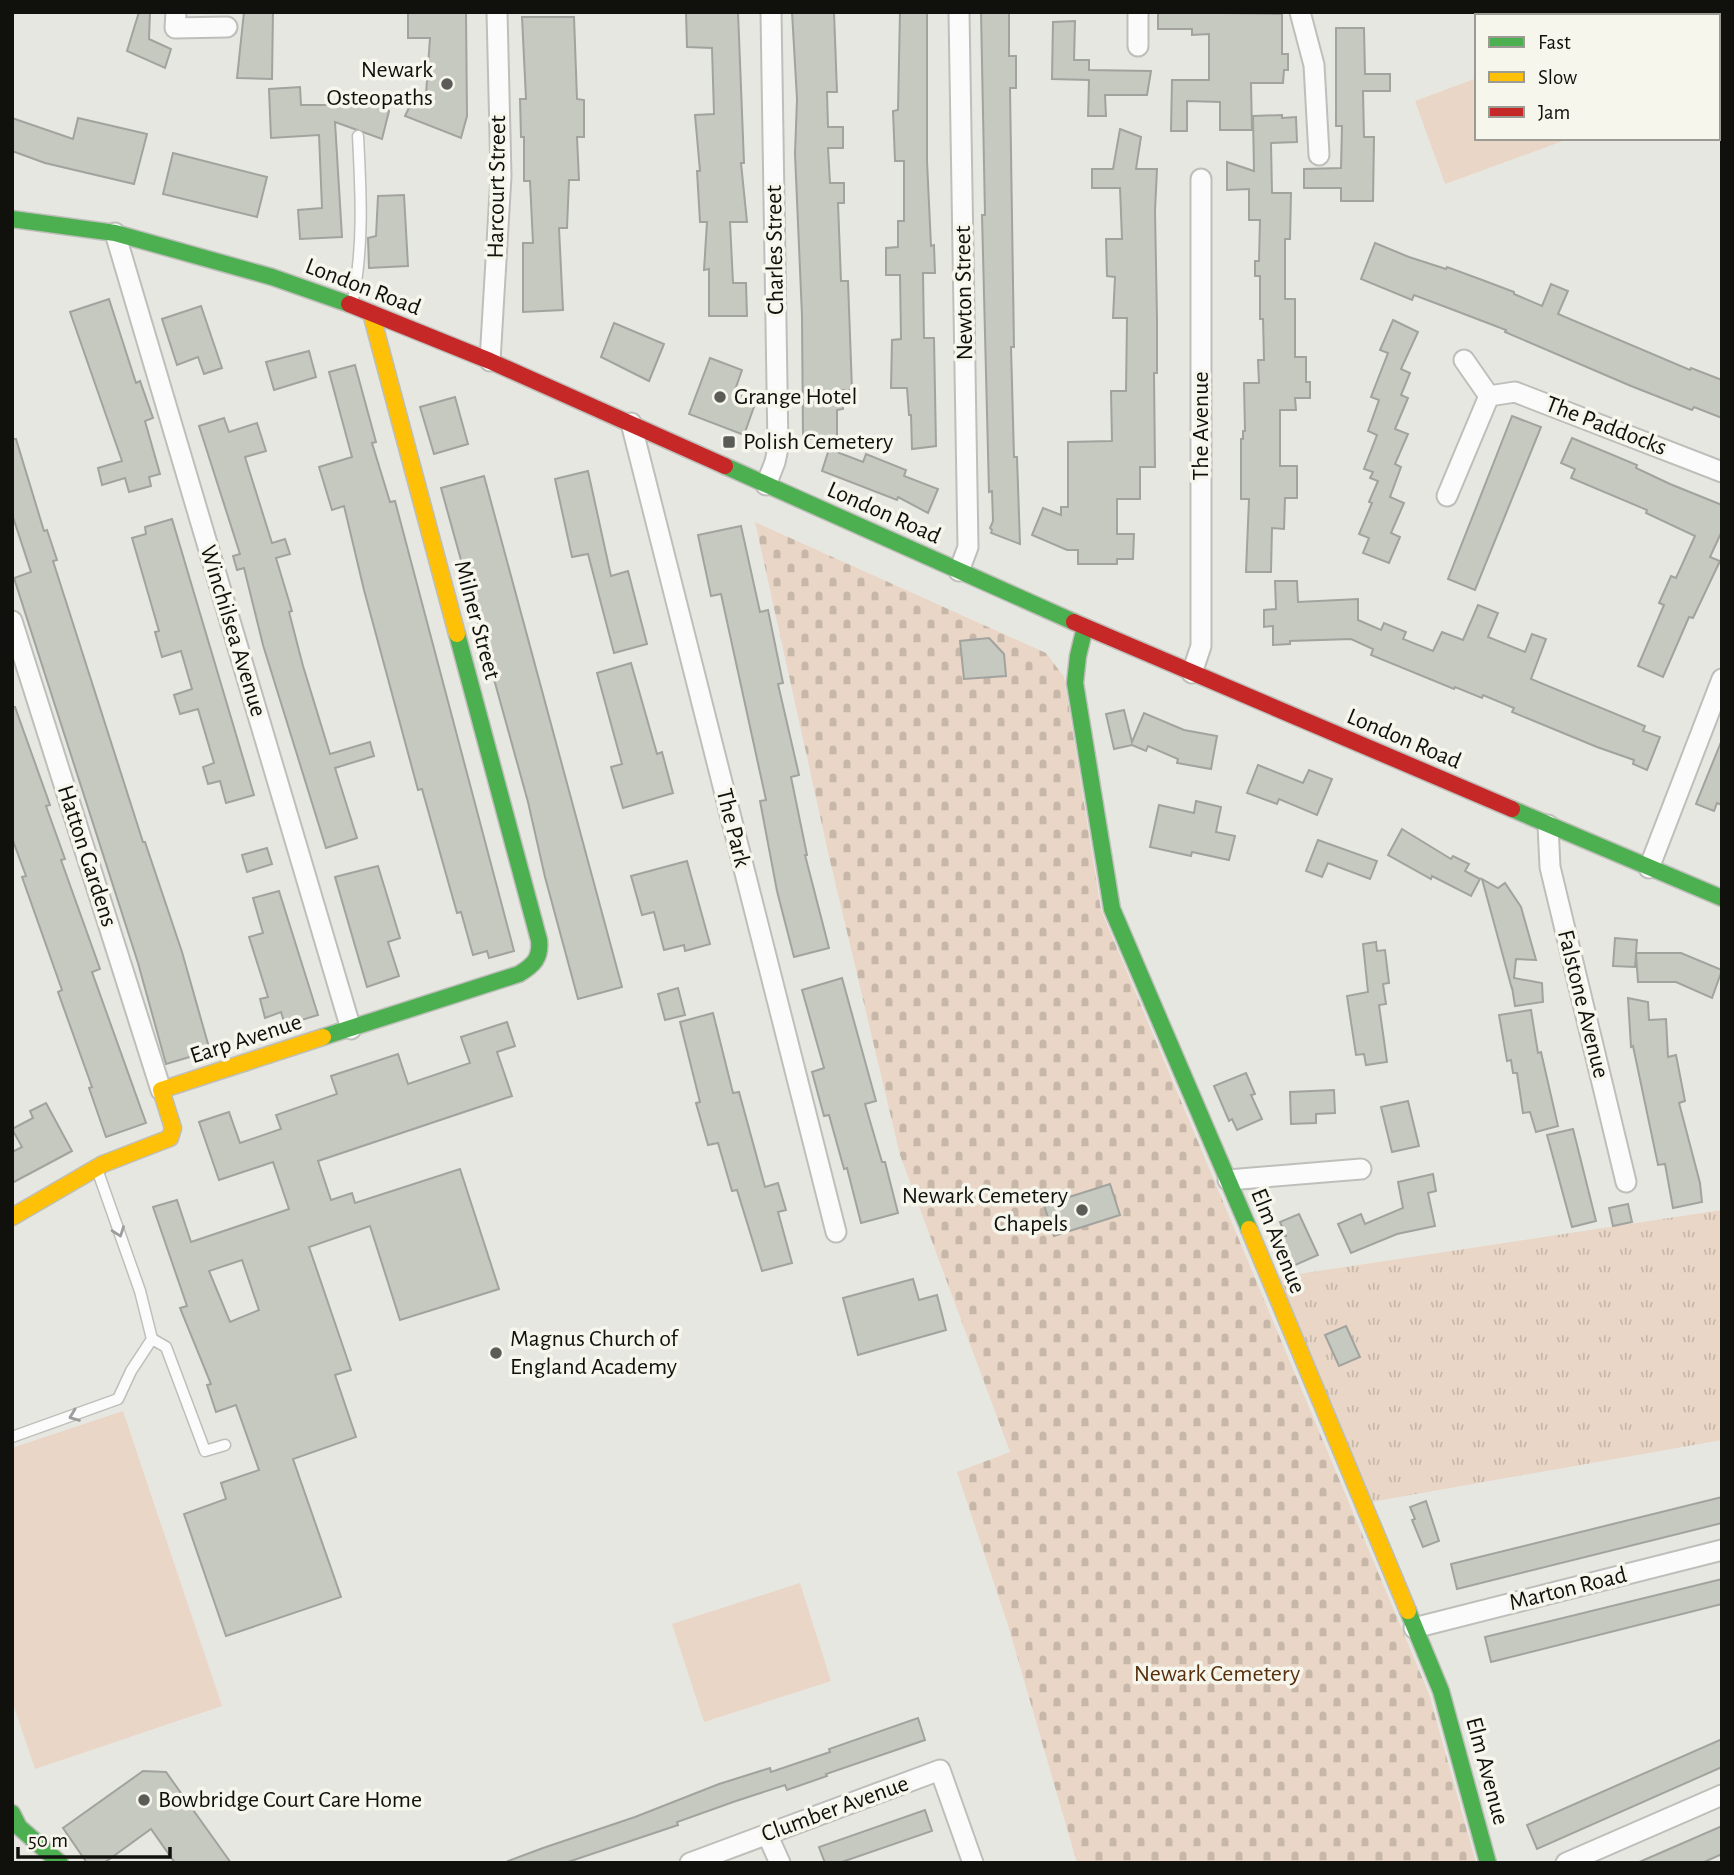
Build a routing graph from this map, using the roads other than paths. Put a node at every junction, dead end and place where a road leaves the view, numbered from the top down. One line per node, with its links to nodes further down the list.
1 (176, 12): 7 (street)
2 (497, 12): 17 (street, Harcourt Street)
3 (771, 12): 21 (street, Charles Street)
4 (959, 12): 23 (street, Newton Street)
5 (1138, 12): 8 (street)
6 (1300, 12): 10 (street)
7 (227, 27)
8 (1138, 46)
9 (358, 136): 14 (lane)
10 (1319, 155)
11 (1201, 179): 26 (street, The Avenue)
12 (12, 219): 13 (street, London Road)
13 (115, 233): 14 (street, London Road); 32 (street, Winchilsea Avenue)
14 (352, 305): 15 (street, London Road)
15 (372, 313): 17 (street, London Road); 31 (street, Milner Street)
16 (1464, 360): 18 (street)
17 (490, 361): 19 (street, London Road)
18 (1489, 396): 20 (street, The Paddocks); 22 (street)
19 (631, 423): 21 (street, London Road); 39 (street, The Park)
20 (1722, 472)
21 (766, 485): 23 (street, London Road)
22 (1447, 496)
23 (959, 571): 25 (street, London Road)
24 (12, 621): 33 (street, Hatton Gardens)
25 (1085, 626): 26 (street, London Road); 36 (street, Elm Avenue)
26 (1192, 673): 28 (street, London Road)
27 (1722, 679): 29 (street)
28 (1548, 825): 29 (street, London Road); 37 (street, Falstone Avenue)
29 (1649, 868): 30 (street, London Road)
30 (1722, 898)
31 (539, 940): 32 (street, Earp Avenue)
32 (351, 1028): 33 (street, Earp Avenue)
33 (161, 1090): 34 (street)
34 (97, 1168): 38 (street); 40 (lane, one-way to 40)
35 (1361, 1169): 36 (street)
36 (1228, 1180): 44 (street, Elm Avenue)
37 (1626, 1182)
38 (12, 1217)
39 (836, 1232)
40 (152, 1339): 41 (lane, one-way to 41); 42 (lane)
41 (12, 1437)
42 (225, 1445)
43 (1722, 1550): 44 (street, Marton Road)
44 (1413, 1628): 52 (street, Elm Avenue)
45 (1722, 1795): 53 (street)
46 (15, 1824): 48 (street)
47 (767, 1835): 49 (street, Clumber Avenue); 50 (street); 51 (street, Clumber Avenue)
48 (60, 1863)
49 (690, 1863)
50 (780, 1863)
51 (973, 1863)
52 (1488, 1863)
53 (1566, 1863)

